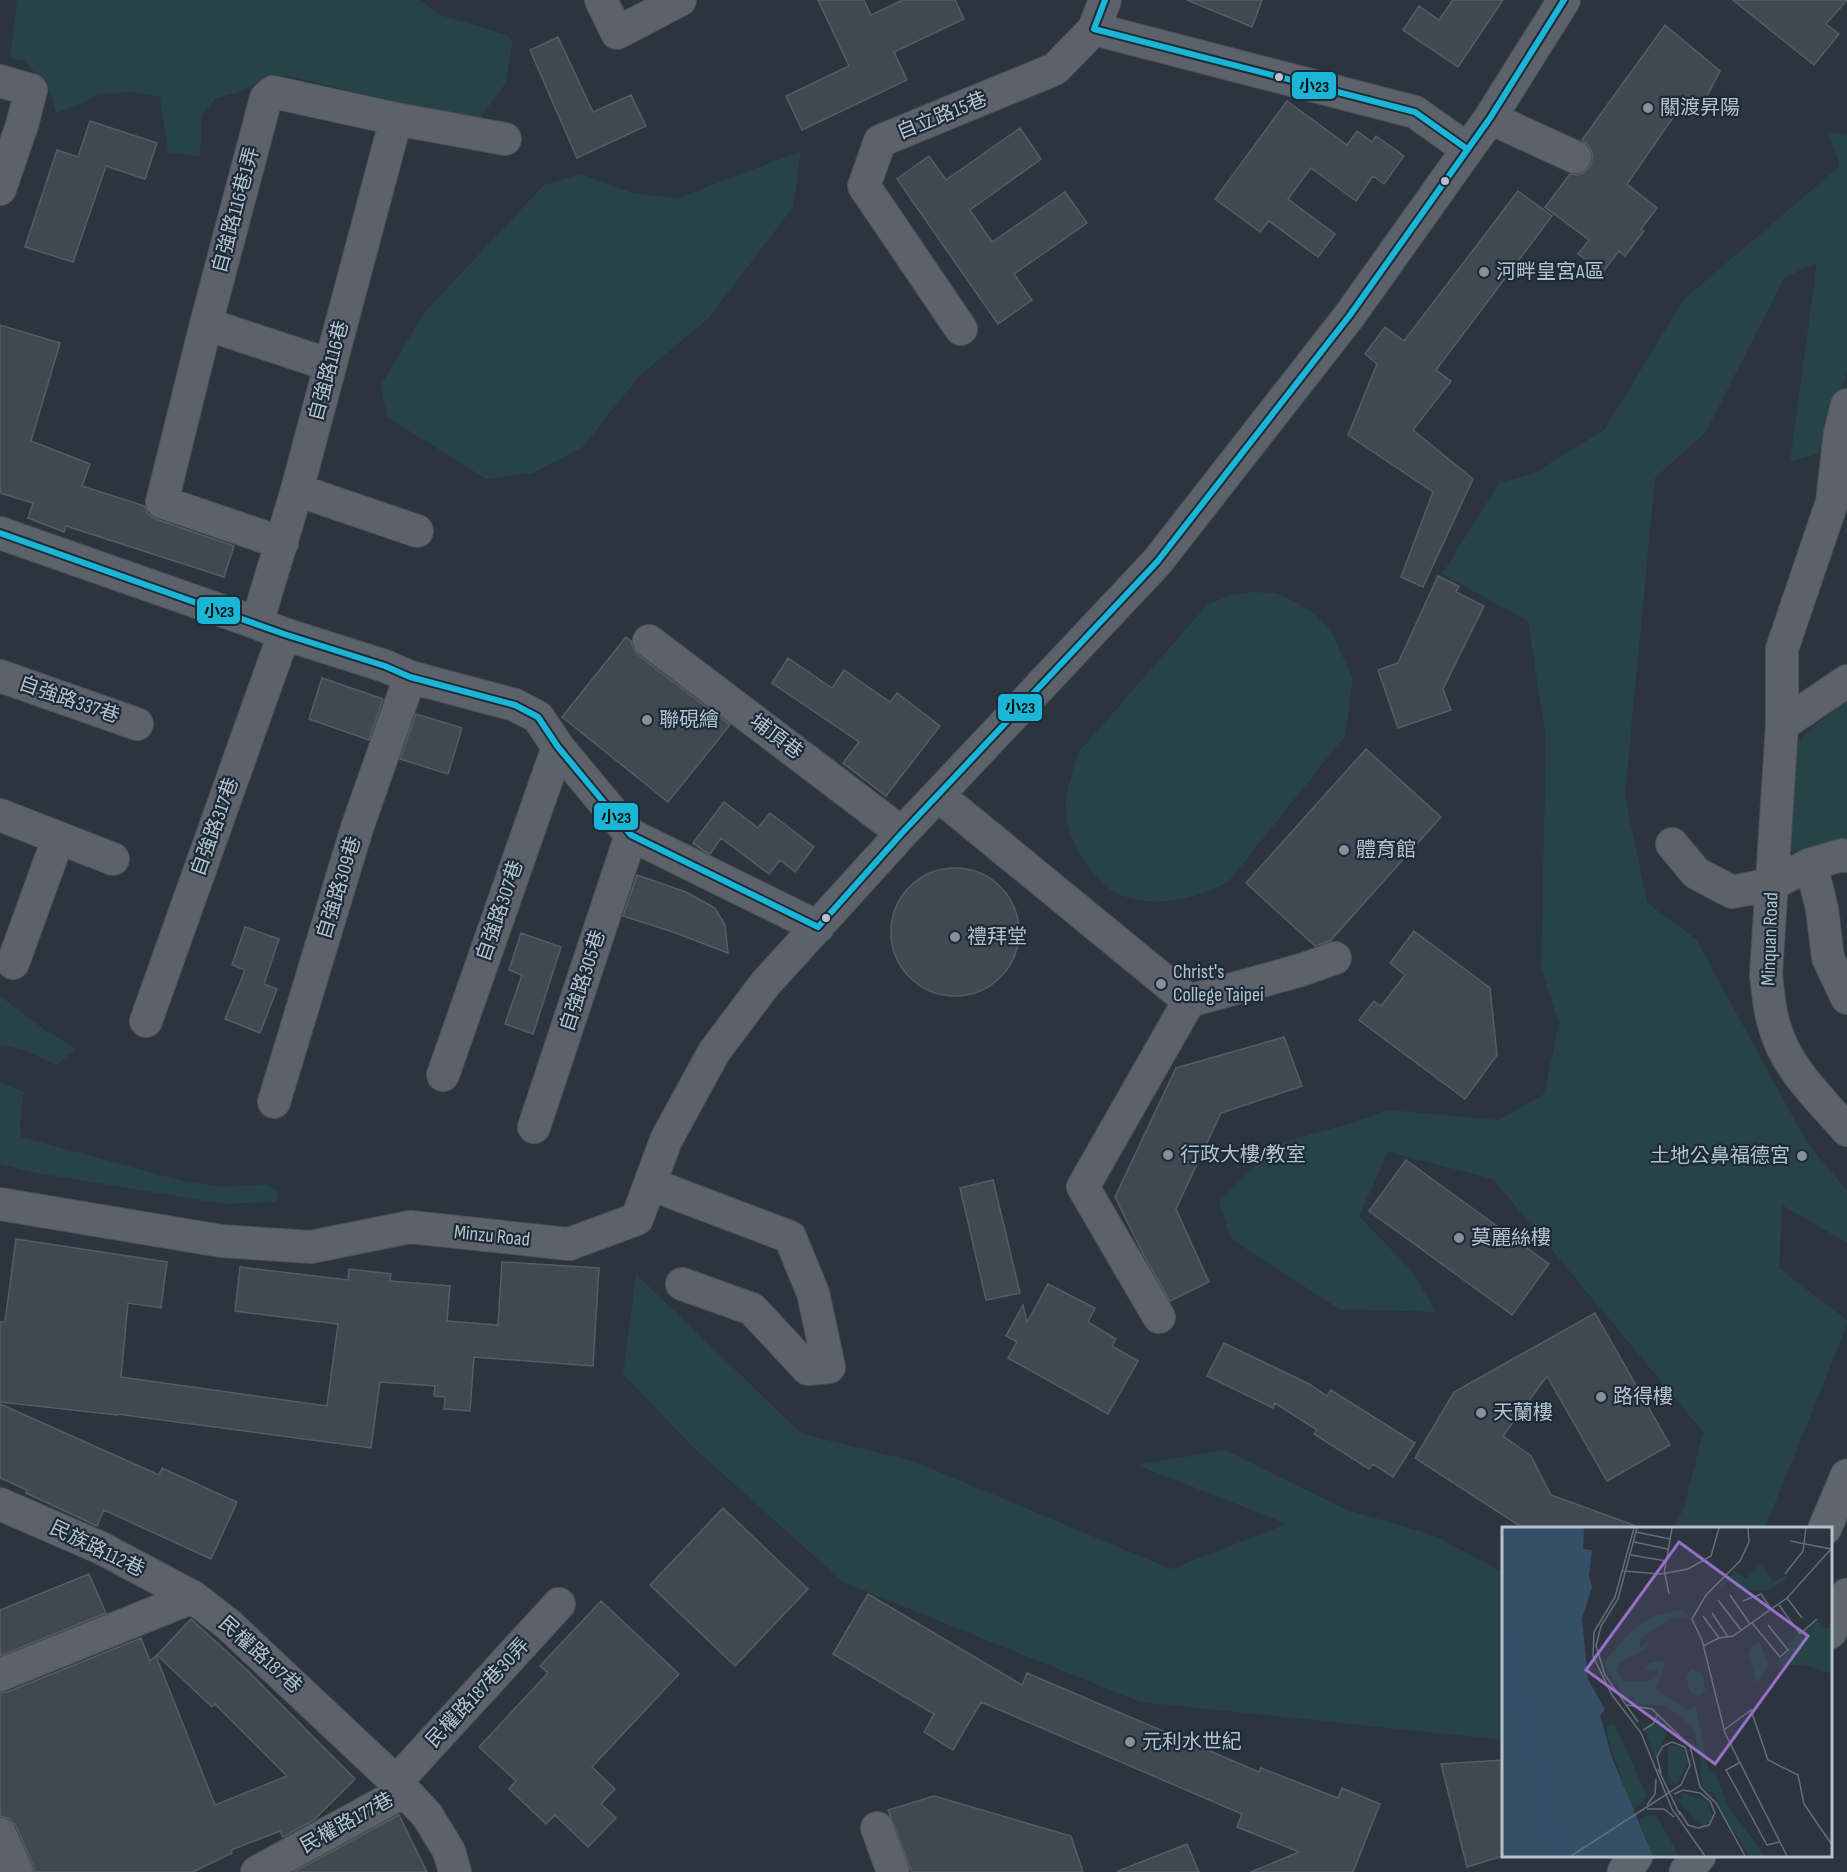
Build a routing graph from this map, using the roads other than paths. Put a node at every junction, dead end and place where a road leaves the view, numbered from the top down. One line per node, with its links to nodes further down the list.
1 (601, 0): 2 (street)
2 (680, 0)
3 (1564, 0): 6 (street, Minzu Road)
4 (1094, 10): 9 (street); 13 (street, 自立路15巷)
5 (0, 81): 11 (street)
6 (1490, 118): 9 (street, Minzu Road); 10 (street)
7 (396, 119): 8 (street); 12 (street, 自強路116巷1弄); 14 (street, 自強路116巷)
8 (505, 139)
9 (1467, 149): 28 (street, Minzu Road)
10 (1575, 157)
11 (0, 189)
12 (206, 324): 14 (street); 19 (street, 自強路116巷1弄)
13 (961, 329)
14 (330, 365): 16 (street, 自強路116巷)
15 (1847, 405): 26 (street, Minquan Road)
16 (297, 490): 17 (street); 19 (street, 自強路116巷)
17 (417, 531)
18 (0, 533): 20 (street)
19 (282, 543): 20 (street, 自強路116巷)
20 (271, 628): 23 (street); 43 (street, 自強路317巷)
21 (649, 641): 30 (street, 埔頂巷)
22 (0, 676): 25 (street, 自強路337巷)
23 (410, 677): 27 (street); 45 (street, 自強路309巷)
24 (1847, 681): 26 (street)
25 (137, 724)
26 (1782, 724): 37 (street, Minquan Road)
27 (558, 747): 31 (street); 44 (street, 自強路307巷)
28 (939, 796): 30 (street, Minzu Road); 42 (street)
29 (0, 815): 32 (street)
30 (902, 833): 38 (street, Minzu Road)
31 (631, 835): 38 (street); 46 (street, 自強路305巷)
32 (58, 839): 35 (street); 40 (street)
33 (1672, 843): 37 (street)
34 (1847, 855): 36 (street)
35 (113, 859)
36 (1811, 864): 37 (street); 41 (street)
37 (1772, 884): 47 (street, Minquan Road)
38 (819, 927): 48 (street, Minzu Road)
39 (1335, 958): 42 (street)
40 (14, 963)
41 (1847, 998)
42 (1189, 1001): 51 (street)
43 (146, 1021)
44 (443, 1075)
45 (274, 1101)
46 (534, 1127)
47 (1847, 1130)
48 (650, 1184): 49 (street, Minzu Road); 50 (street)
49 (0, 1204)
50 (682, 1284)
51 (1159, 1317)
52 (1847, 1476): 54 (main road)
53 (0, 1504): 56 (street, 民族路112巷)
54 (1826, 1527)
55 (1847, 1595): 58 (main road)
56 (193, 1597): 59 (street); 60 (street, 民權路187巷)
57 (559, 1604): 60 (street, 民權路187巷30弄)
58 (1832, 1628)
59 (0, 1675)
60 (401, 1786): 65 (street, 民權路177巷); 67 (street, 民權路187巷)
61 (877, 1828): 68 (street)
62 (0, 1834): 66 (street)
63 (1635, 1857): 69 (main road)
64 (1698, 1857): 70 (main road)
65 (265, 1870)
66 (17, 1872)
67 (455, 1872)
68 (893, 1872)
69 (1623, 1872)
70 (1686, 1872)

